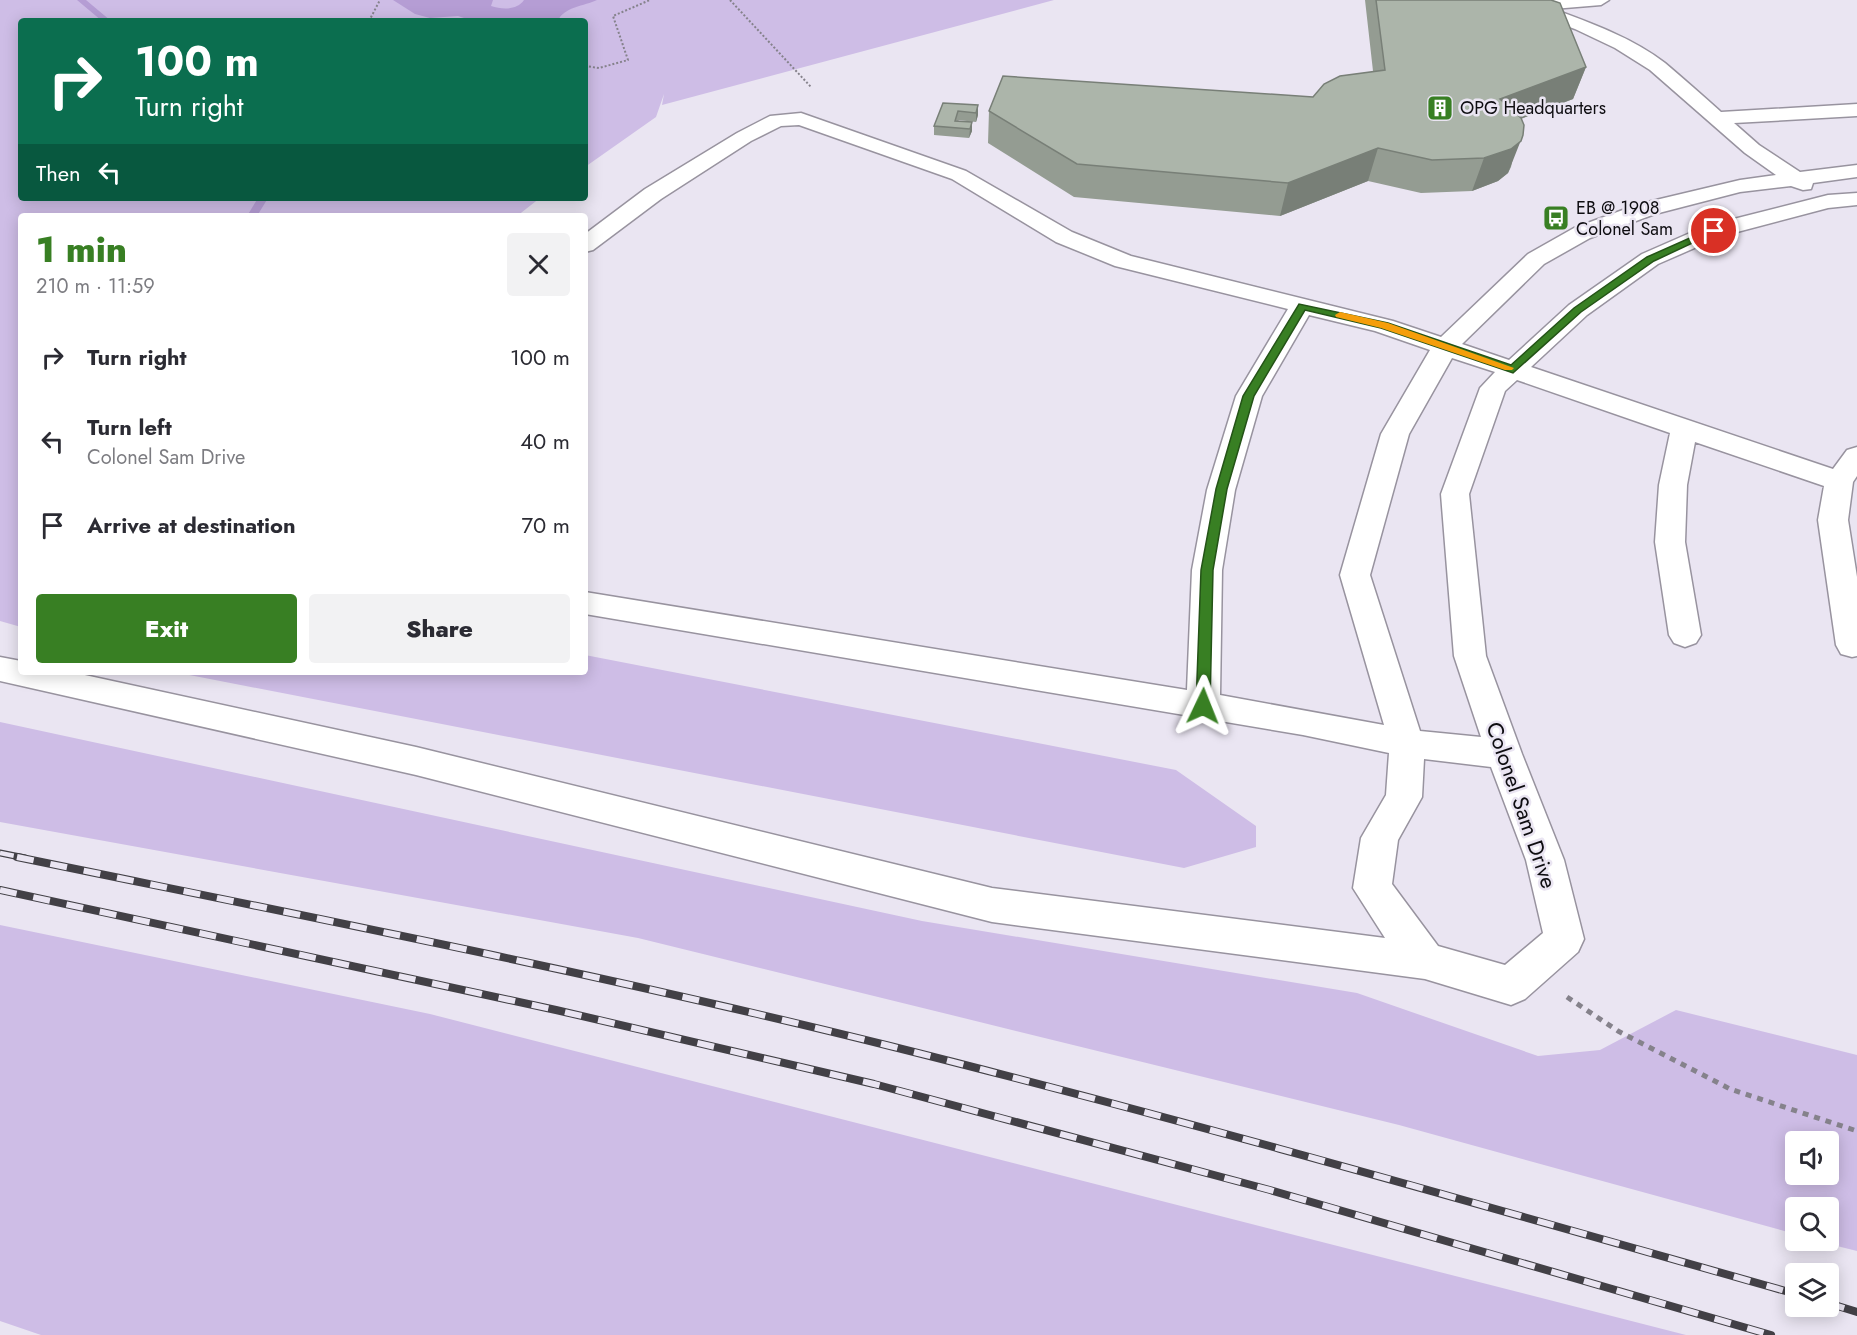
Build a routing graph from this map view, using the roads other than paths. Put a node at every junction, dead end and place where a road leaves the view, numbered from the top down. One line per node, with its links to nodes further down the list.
1 (1601, 0): 2 (street)
2 (1520, 3): 4 (street)
3 (1857, 110): 4 (street)
4 (1717, 118): 6 (street)
5 (1857, 171): 6 (street)
6 (1795, 178): 7 (street); 11 (street)
7 (1842, 200): 8 (street); 12 (street, Colonel Sam Drive)
8 (1857, 220)
9 (588, 243): 10 (street)
10 (1302, 306): 11 (street); 22 (street)
11 (1445, 347): 12 (street); 23 (street)
12 (1513, 370): 13 (street); 24 (street, Colonel Sam Drive)
13 (1684, 429): 15 (street); 17 (street)
14 (1857, 456): 15 (street)
15 (1839, 481): 18 (street)
16 (588, 604): 22 (street)
17 (1685, 635)
18 (1852, 645)
19 (0, 669): 20 (street)
20 (18, 673)
21 (27, 675): 25 (street)
22 (1203, 706): 23 (street)
23 (1407, 743): 24 (street); 25 (street)
24 (1504, 754): 25 (street, Colonel Sam Drive)
25 (1425, 962)

